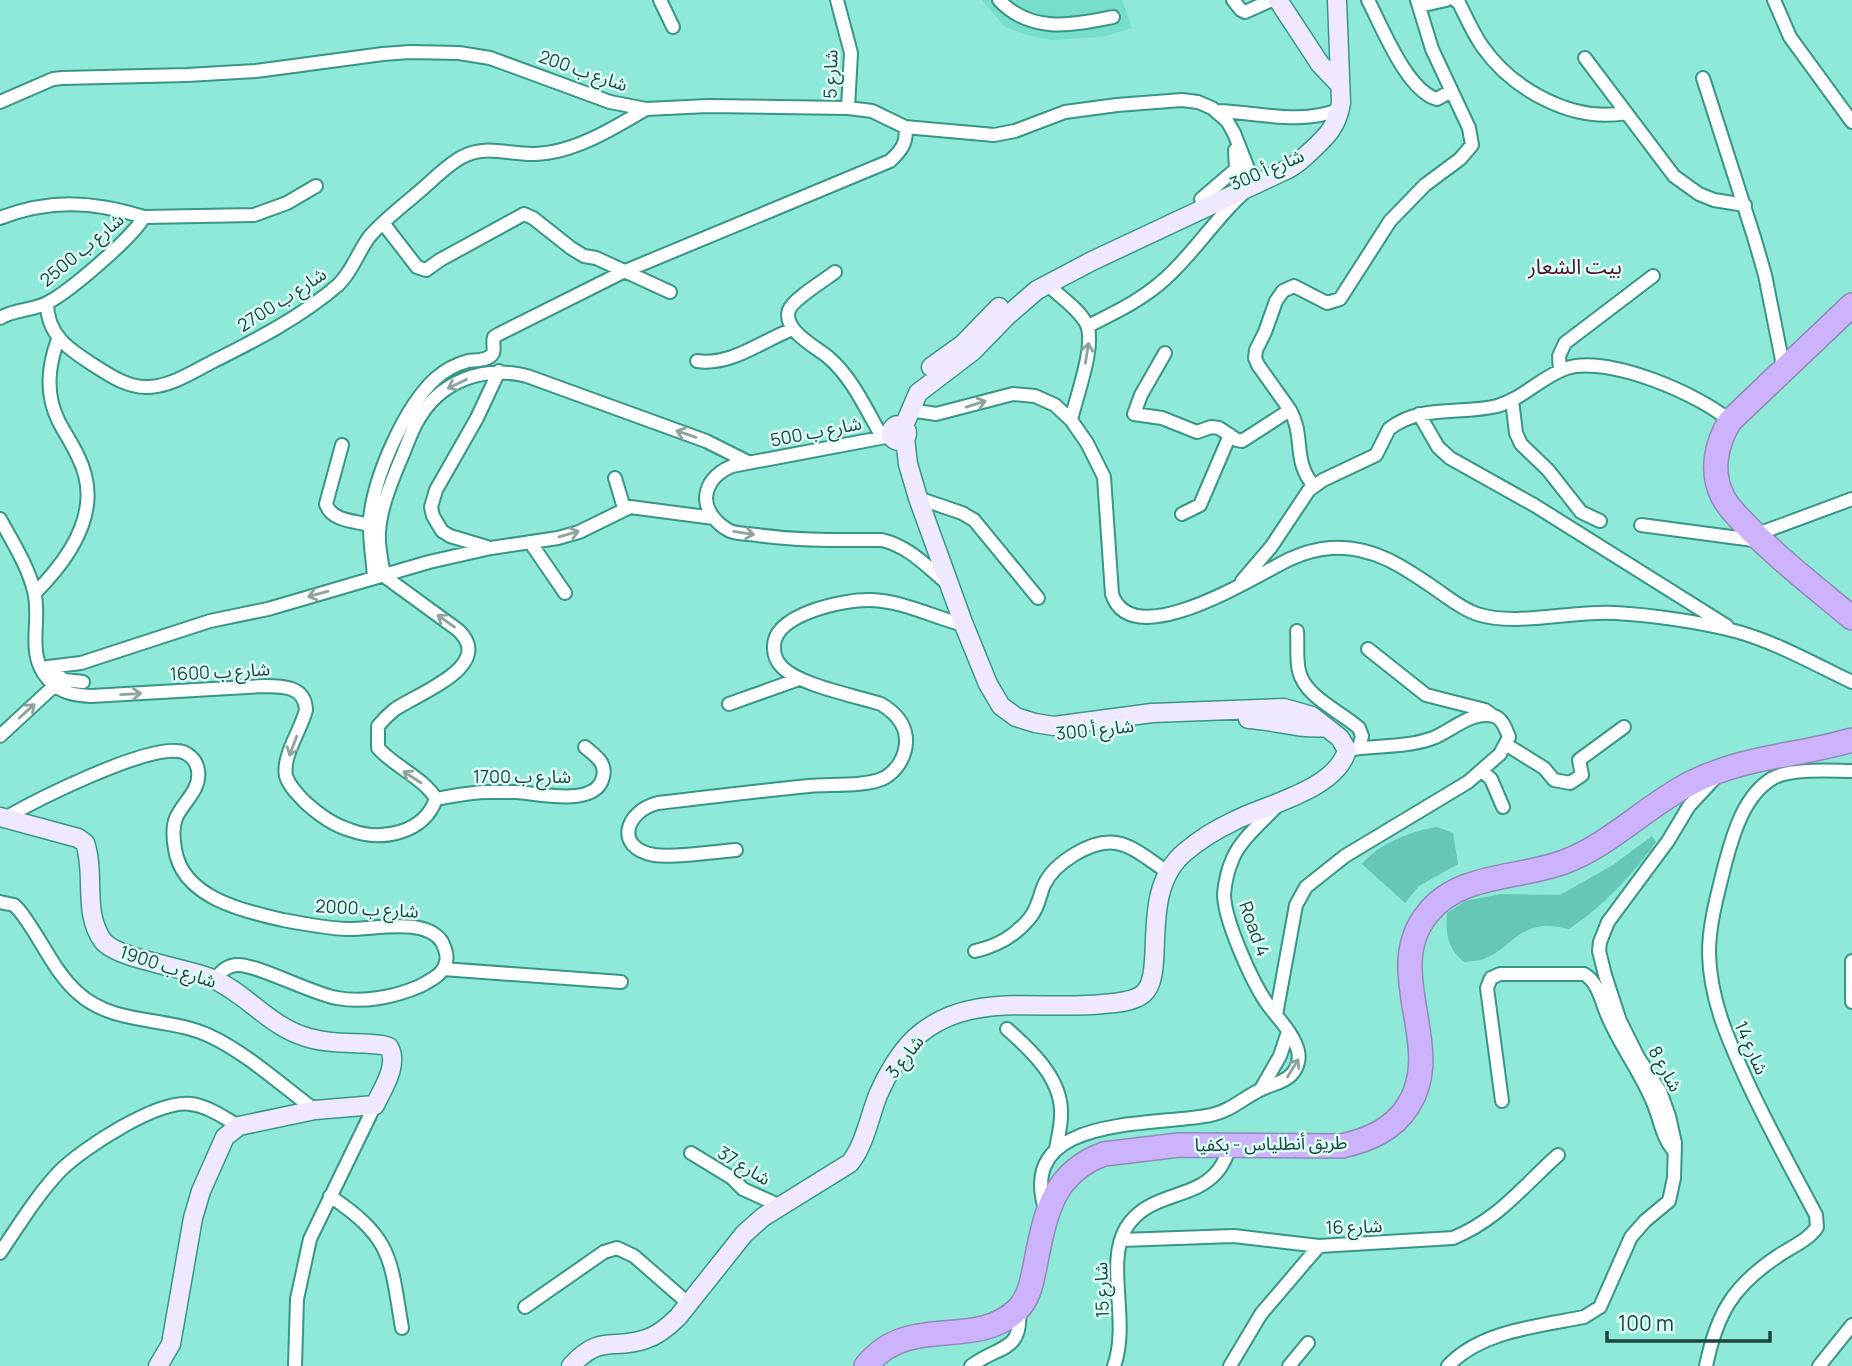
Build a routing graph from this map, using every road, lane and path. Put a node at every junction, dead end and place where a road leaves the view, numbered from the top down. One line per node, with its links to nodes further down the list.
1 (660, 0): 14 (street)
2 (838, 0): 20 (street, شارع 5)
3 (999, 0): 13 (street)
4 (1233, 0): 5 (street)
5 (1272, 0)
6 (1278, 0): 17 (street)
7 (1337, 0): 17 (street)
8 (1368, 0): 18 (street)
9 (1446, 0): 12 (street)
10 (1455, 0): 24 (street)
11 (1774, 0): 25 (street)
12 (1418, 3): 18 (street)
13 (1113, 17)
14 (673, 27)
15 (1585, 58): 24 (street)
16 (1703, 78): 31 (street)
17 (1340, 85): 22 (street)
18 (1451, 91): 52 (street)
19 (0, 102): 21 (street, شارع ب 200)
20 (848, 108): 21 (street, شارع ب 200); 27 (street, شارع ب 200)
21 (646, 109): 34 (street, شارع ب 2700)
22 (1340, 109): 23 (street, شارع ب 200); 28 (street, شارع أ 300)
23 (1217, 111): 26 (street); 27 (street, شارع ب 200)
24 (1626, 113): 31 (street)
25 (1852, 122)
26 (1230, 126): 28 (street); 30 (street)
27 (905, 127): 35 (street)
28 (1253, 180): 30 (street, شارع أ 300); 38 (street, شارع أ 300); 43 (street)
29 (316, 186): 32 (street, شارع ب 2500)
30 (1201, 199): 38 (street, شارع أ 300)
31 (1745, 205): 50 (street)
32 (144, 216): 33 (street, شارع ب 2500); 40 (street, شارع ب 2500)
33 (0, 218)
34 (383, 223): 35 (street); 45 (street, شارع ب 2700)
35 (623, 272): 39 (street); 64 (street)
36 (835, 272): 44 (street)
37 (1653, 276): 49 (street)
38 (1044, 280): 43 (street); 56 (street, شارع أ 300)
39 (670, 292)
40 (47, 303): 42 (street, شارع ب 2500); 45 (street)
41 (1852, 305): 50 (highway)
42 (0, 318)
43 (1088, 326): 54 (street, one-way to 43)
44 (793, 329): 47 (street); 56 (street)
45 (58, 339): 77 (street)
46 (1164, 353): 57 (street)
47 (697, 361)
48 (499, 371): 59 (street, one-way to 48); 64 (street, one-way to 64); 74 (street)
49 (1560, 371): 51 (street); 55 (street)
50 (1784, 371): 55 (highway)
51 (1512, 400): 53 (street); 69 (street)
52 (1290, 410): 57 (street); 61 (street)
53 (1419, 415): 61 (street); 81 (street)
54 (1071, 419): 56 (street, شارع ب 500, one-way to 54); 79 (street)
55 (1730, 421): 72 (highway)
56 (898, 430): 59 (street, شارع ب 500); 62 (street, شارع أ 300)
57 (1230, 435): 66 (street)
58 (342, 445): 70 (street)
59 (748, 462): 67 (street, شارع ب 500)
60 (615, 478): 65 (street)
61 (1314, 486): 79 (street)
62 (913, 496): 76 (street, شارع أ 300); 80 (street)
63 (1852, 499): 72 (street)
64 (380, 500): 70 (street); 75 (street)
65 (624, 508): 67 (street); 73 (street, one-way to 65)
66 (1182, 514)
67 (713, 518): 76 (street, one-way to 76)
68 (0, 519): 77 (street)
69 (1600, 521)
70 (370, 525): 75 (street)
71 (1641, 525): 72 (street)
72 (1758, 538): 82 (highway)
73 (530, 542): 74 (street); 78 (street)
74 (491, 548): 75 (street)
75 (379, 577): 89 (street, one-way to 89); 107 (street, one-way to 75)
76 (942, 579): 84 (street, شارع أ 300)
77 (35, 593): 85 (street)
78 (565, 593)
79 (1229, 593): 83 (street)
80 (1038, 598)
81 (1692, 605): 83 (street); 87 (street)
82 (1852, 618)
83 (1689, 623): 87 (street)
84 (959, 624): 91 (street); 103 (street, شارع أ 300)
85 (35, 630): 90 (street); 94 (street)
86 (1297, 631): 103 (street)
87 (1737, 631): 93 (street)
88 (1368, 649): 97 (street)
89 (95, 658): 90 (street); 92 (street)
90 (48, 667): 92 (street)
91 (799, 679): 96 (street); 111 (street)
92 (83, 682): 95 (street)
93 (1852, 682)
94 (54, 686): 95 (street, شارع ب 1600); 99 (street, one-way to 94)
95 (91, 696): 107 (street, شارع ب 1600, one-way to 107)
96 (729, 704)
97 (1492, 715): 101 (street); 103 (street)
98 (1624, 727): 101 (street)
99 (0, 736)
100 (1852, 740): 104 (highway, طريق أنطلياس - بكفيا)
101 (1507, 744): 105 (street)
102 (584, 747): 107 (street, شارع ب 1700)
103 (1353, 749): 108 (street)
104 (1724, 769): 128 (highway, طريق أنطلياس - بكفيا); 130 (street, شارع 8)
105 (1482, 771): 109 (street); 120 (street)
106 (1852, 771): 154 (street, شارع 14)
107 (436, 799)
108 (1280, 804): 112 (street, شارع 3); 120 (street, Road 4)
109 (1503, 807)
110 (2, 818): 116 (street, شارع ب 2000); 117 (street, شارع ب 1900)
111 (736, 850)
112 (1168, 872): 114 (street); 134 (street, شارع 3)
113 (0, 902): 126 (street)
114 (975, 951)
115 (1852, 961): 119 (street)
116 (443, 969): 117 (street); 118 (street)
117 (215, 980): 125 (street, شارع ب 1900)
118 (621, 982)
119 (1852, 1002)
120 (1276, 1015): 122 (street, Road 4)
121 (1007, 1029): 129 (street)
122 (1288, 1032): 123 (street); 123 (street, Road 4, one-way to 122)
123 (1261, 1089): 129 (street)
124 (1502, 1101): 130 (street)
125 (375, 1105): 126 (street); 133 (street)
126 (315, 1111): 127 (street)
127 (239, 1126): 138 (street); 145 (street)
128 (1231, 1144): 135 (highway, طريق أنطلياس - بكفيا); 136 (street, شارع 15)
129 (1056, 1149): 135 (street)
130 (1673, 1150): 153 (street, شارع 8)
131 (691, 1153): 134 (street, شارع 37)
132 (1558, 1155): 137 (street, شارع 16)
133 (330, 1196): 143 (street); 146 (street)
134 (779, 1208): 139 (street, شارع 3)
135 (1046, 1212): 141 (highway, طريق أنطلياس - بكفيا)
136 (1121, 1240): 137 (street, شارع 16); 150 (street, شارع 15)
137 (1319, 1246): 151 (street)
138 (0, 1253)
139 (688, 1304): 140 (street); 147 (street, شارع 3)
140 (524, 1307)
141 (1019, 1308): 148 (highway); 149 (street)
142 (1852, 1325): 155 (street)
143 (402, 1328)
144 (1308, 1343): 152 (street)
145 (158, 1366)
146 (295, 1366)
147 (571, 1366)
148 (866, 1366)
149 (971, 1366)
150 (1114, 1366)
151 (1230, 1366)
152 (1289, 1366)
153 (1448, 1366)
154 (1706, 1366)
155 (1819, 1366)

